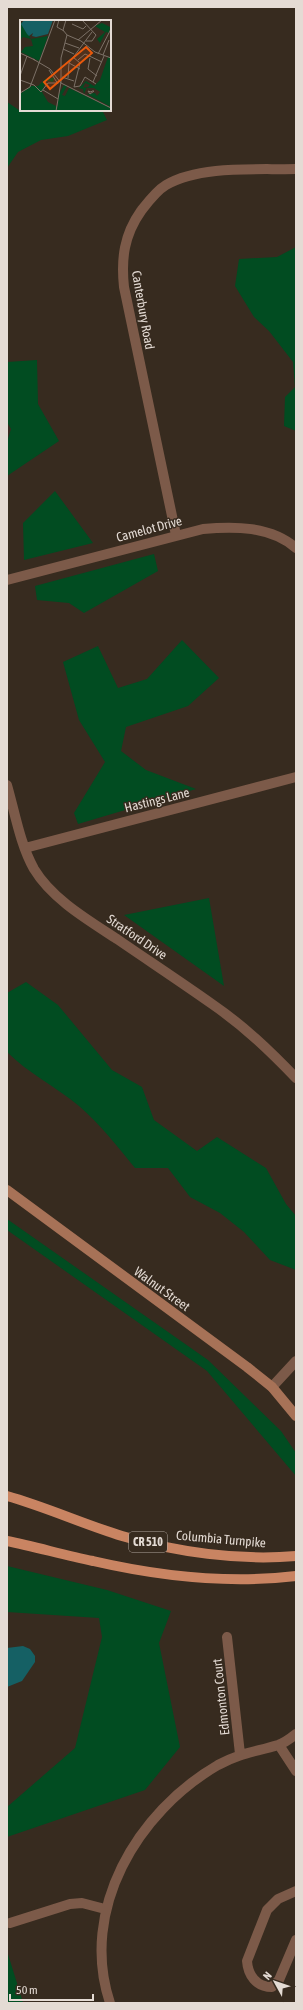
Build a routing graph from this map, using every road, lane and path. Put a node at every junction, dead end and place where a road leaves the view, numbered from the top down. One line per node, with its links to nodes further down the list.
1 (296, 169): 2 (street, Canterbury Road)
2 (176, 535): 3 (street, Camelot Drive); 4 (street, Camelot Drive)
3 (296, 548)
4 (7, 580)
5 (296, 777): 7 (street, Hastings Lane)
6 (7, 785): 7 (street, Stratford Drive)
7 (25, 848): 8 (street, Stratford Drive)
8 (296, 1078)
9 (7, 1190): 11 (street, Walnut Street)
10 (296, 1361): 11 (street)
11 (272, 1387): 12 (street, Walnut Street)
12 (296, 1416)
13 (7, 1496): 15 (main road, Columbia Turnpike / CR 510)
14 (7, 1541): 16 (main road, CR 510)
15 (296, 1556)
16 (296, 1576)
17 (227, 1637): 20 (street, Edmonton Court)
18 (296, 1734): 19 (street)
19 (279, 1745): 20 (street); 21 (street)
20 (240, 1754): 23 (street)
21 (296, 1771)
22 (296, 1891): 25 (street)
23 (105, 1909): 24 (street); 26 (street)
24 (10, 1923)
25 (296, 1940)
26 (110, 2003)

